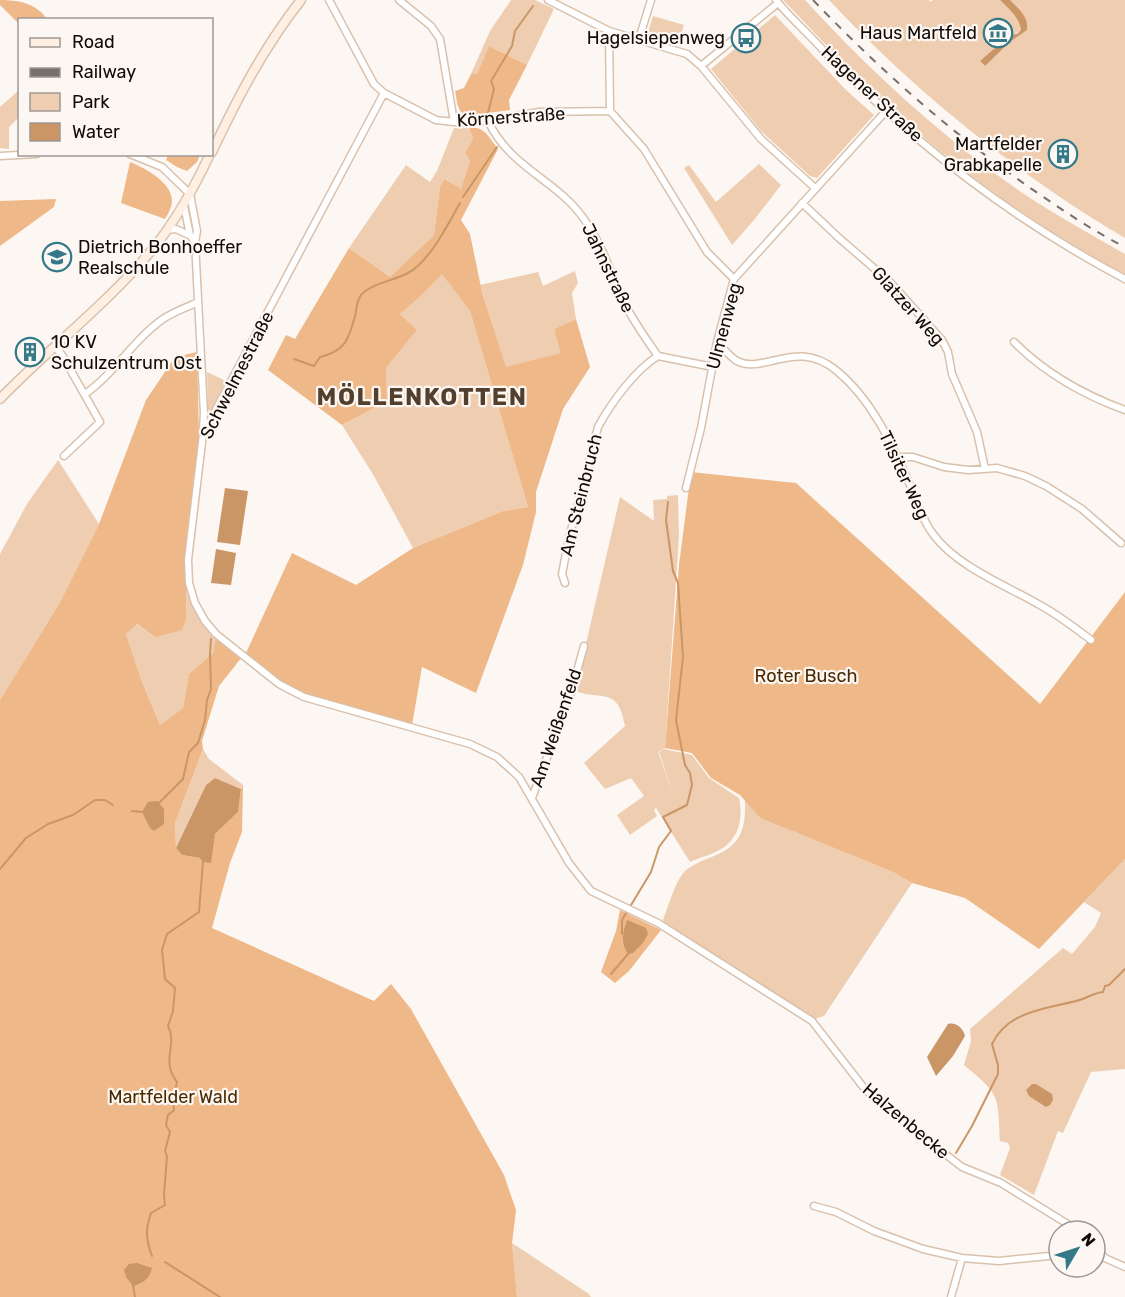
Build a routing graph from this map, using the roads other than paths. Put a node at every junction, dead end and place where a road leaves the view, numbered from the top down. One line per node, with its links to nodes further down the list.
1 (301, 0): 15 (main road)
2 (329, 0): 10 (street, Körnerstraße)
3 (399, 0): 14 (street)
4 (548, 0): 7 (street)
5 (651, 0): 8 (street)
6 (777, 2): 9 (street); 12 (street, Hagener Straße)
7 (609, 31): 8 (street); 11 (street)
8 (639, 39): 9 (street)
9 (701, 66): 20 (street)
10 (384, 93): 14 (street, Körnerstraße); 39 (street, Schwelmestraße)
11 (610, 111): 13 (street, Körnerstraße); 28 (street)
12 (886, 111): 20 (street, Ulmenweg); 29 (street, Hagener Straße)
13 (488, 121): 14 (street, Körnerstraße); 34 (street, Jahnstraße)
14 (454, 122)
15 (213, 149)
16 (18, 155): 17 (street)
17 (0, 156)
18 (135, 156): 21 (street)
19 (209, 156): 21 (main road)
20 (815, 188): 22 (street, Ulmenweg)
21 (190, 194): 23 (main road); 24 (street)
22 (802, 203): 28 (street, Ulmenweg); 42 (street, Glatzer Weg)
23 (181, 216): 24 (street); 25 (main road); 26 (street)
24 (194, 219): 27 (street)
25 (167, 230): 26 (street); 33 (main road)
26 (190, 235): 27 (street)
27 (195, 242): 30 (street)
28 (734, 279): 31 (street, Ulmenweg)
29 (1125, 279)
30 (196, 303): 36 (street); 39 (street)
31 (717, 342): 35 (street, Ulmenweg); 41 (street, Tilsiter Weg)
32 (1014, 342): 38 (street)
33 (55, 346): 36 (street); 37 (main road)
34 (658, 356): 35 (street); 45 (street, Am Steinbruch)
35 (712, 367): 43 (street, Ulmenweg)
36 (85, 394): 40 (street)
37 (0, 399)
38 (1125, 410)
39 (202, 434): 48 (street, Schwelmestraße)
40 (64, 456)
41 (898, 457): 42 (street); 46 (street, Tilsiter Weg)
42 (985, 468): 44 (street)
43 (686, 488)
44 (1121, 543)
45 (565, 583)
46 (1091, 640)
47 (584, 646): 48 (street, Am Weißenfeld)
48 (532, 798): 49 (street, Am Weißenfeld)
49 (693, 946): 51 (street, Halzenbecke)
50 (814, 1206): 53 (street)
51 (1060, 1219)
52 (1047, 1256): 53 (street)
53 (962, 1258): 56 (street)
54 (1107, 1258): 55 (street)
55 (1125, 1267)
56 (951, 1297)

